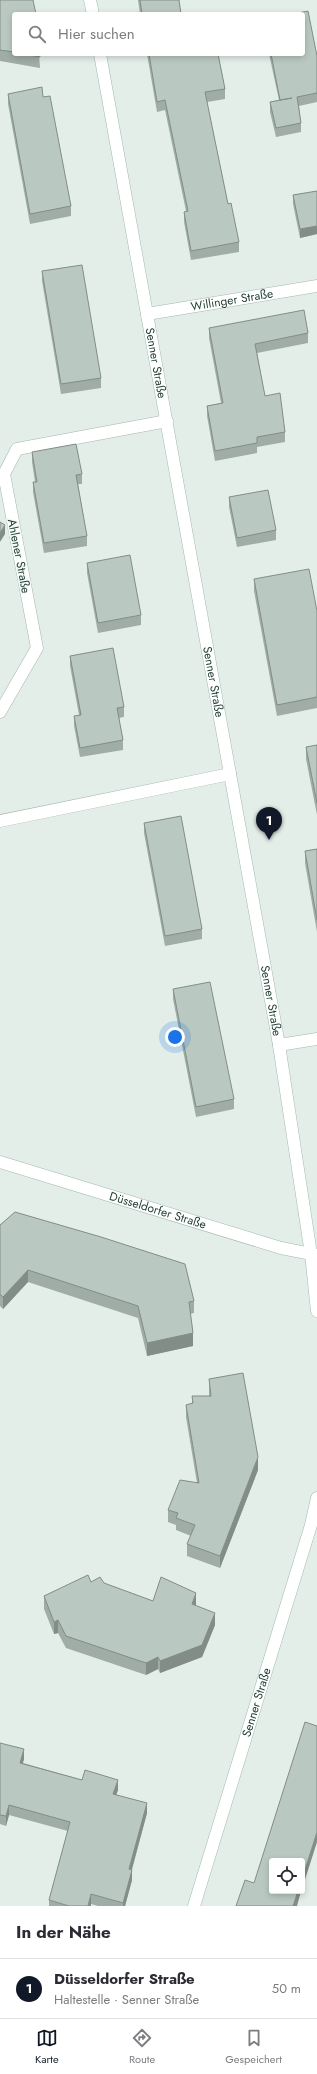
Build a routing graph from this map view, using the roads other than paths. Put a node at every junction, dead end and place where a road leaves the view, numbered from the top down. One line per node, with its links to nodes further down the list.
1 (90, 0): 2 (street)
2 (93, 12)
3 (100, 56): 5 (street, Senner Straße)
4 (317, 286): 5 (street, Willinger Straße)
5 (147, 314): 6 (street, Senner Straße)
6 (167, 422): 7 (street, Ahlener Straße); 8 (street, Senner Straße)
7 (0, 712)
8 (230, 774): 9 (street); 11 (street, Senner Straße)
9 (0, 821)
10 (317, 1039): 11 (street)
11 (279, 1045): 13 (street, Senner Straße)
12 (0, 1162): 13 (street, Düsseldorfer Straße)
13 (314, 1255): 14 (street, Senner Straße)
14 (317, 1311)
15 (317, 1498): 16 (street, Senner Straße)
16 (194, 1906)

